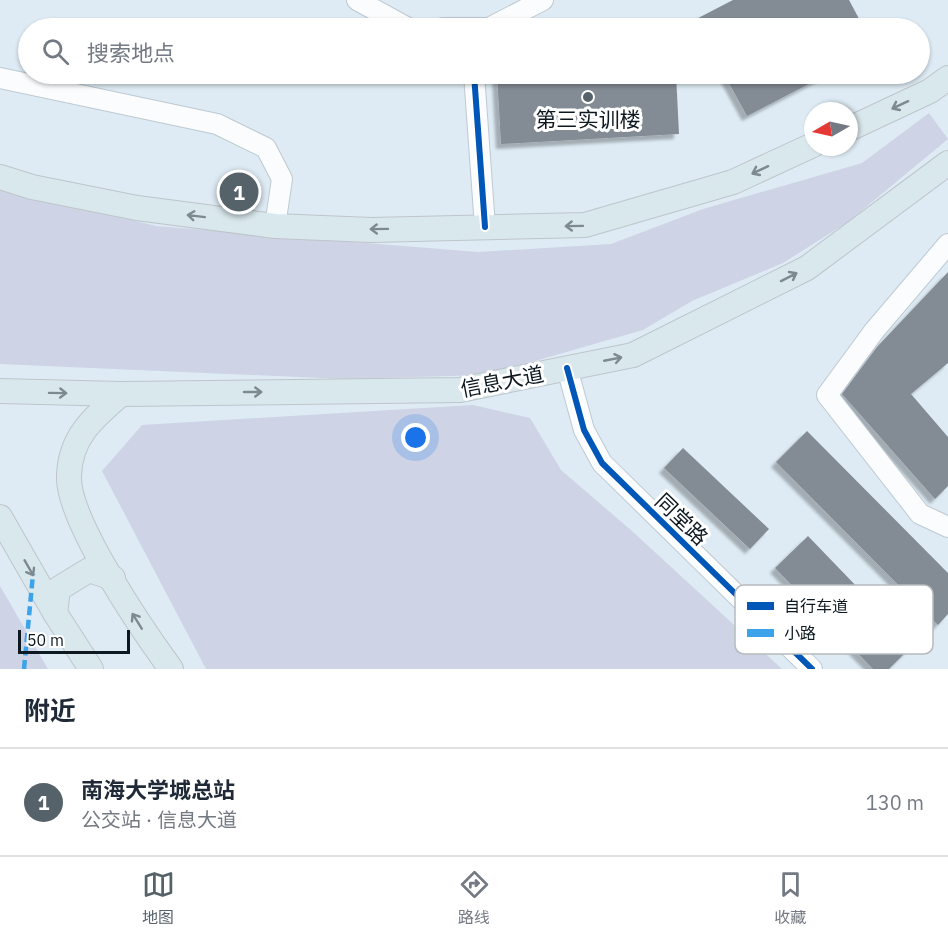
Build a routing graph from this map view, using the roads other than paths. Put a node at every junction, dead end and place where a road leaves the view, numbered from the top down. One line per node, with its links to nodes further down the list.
1 (357, 0): 3 (street)
2 (543, 0): 4 (street)
3 (390, 18)
4 (508, 18)
5 (0, 78): 7 (street)
6 (948, 78): 10 (main road, one-way to 10)
7 (18, 82)
8 (28, 84): 14 (street)
9 (475, 84): 15 (street)
10 (858, 125)
11 (804, 149): 15 (main road, one-way to 15)
12 (948, 163): 17 (main road, 信息大道, one-way to 12)
13 (0, 177): 14 (main road, one-way to 13)
14 (275, 226): 15 (main road, one-way to 14)
15 (485, 227)
16 (948, 244): 21 (street)
17 (567, 368): 19 (main road, 信息大道, one-way to 17); 23 (street, 同堂路)
18 (0, 391): 19 (main road, 信息大道, one-way to 19)
19 (121, 394): 22 (main road)
20 (0, 517): 24 (main road, one-way to 24)
21 (948, 527)
22 (113, 578): 24 (main road); 27 (main road, one-way to 22)
23 (735, 594)
24 (55, 613): 26 (main road)
25 (797, 654): 28 (street, 同堂路)
26 (91, 669)
27 (171, 669)
28 (812, 669)

